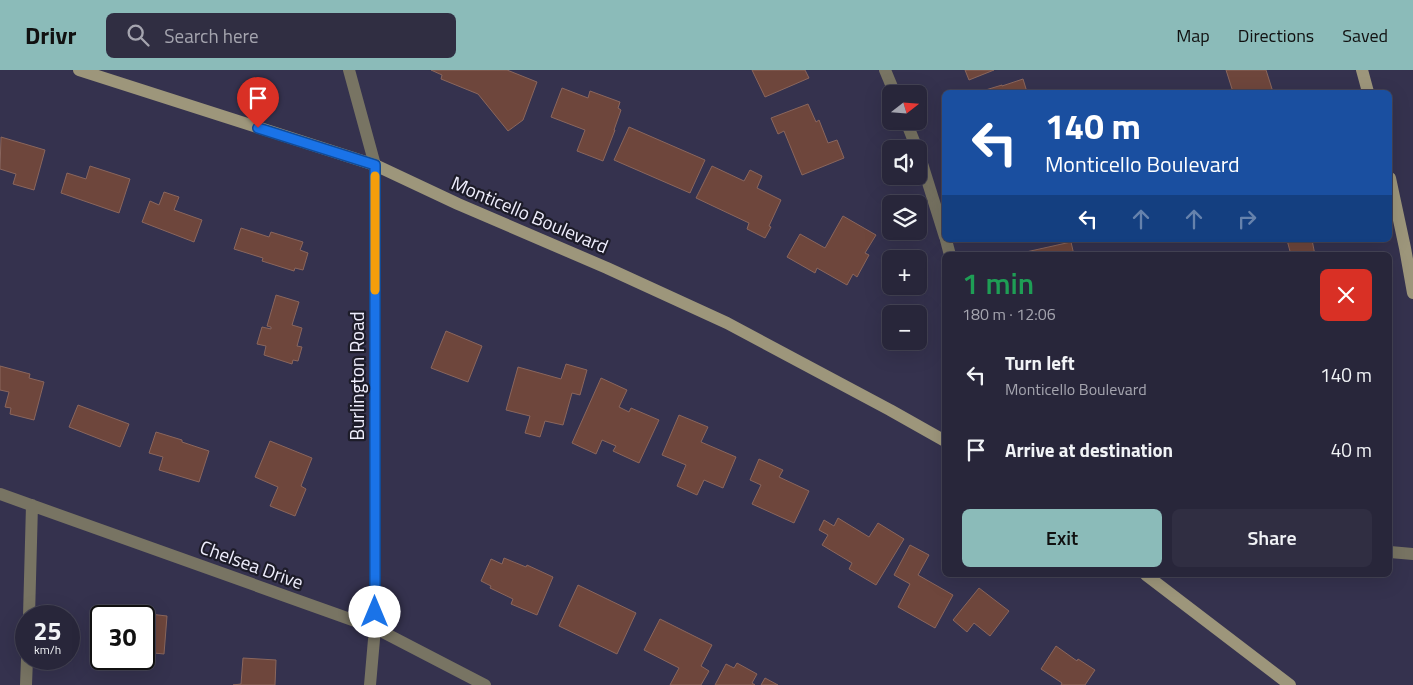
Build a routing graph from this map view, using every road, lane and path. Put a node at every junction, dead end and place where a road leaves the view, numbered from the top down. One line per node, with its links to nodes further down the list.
1 (79, 70): 7 (main road, Monticello Boulevard)
2 (349, 70): 7 (street, Burlington Road)
3 (886, 70): 5 (street)
4 (1362, 70): 6 (main road)
5 (892, 85)
6 (1367, 90)
7 (375, 165): 12 (main road, Monticello Boulevard); 19 (street, Burlington Road)
8 (927, 180): 10 (street)
9 (1392, 187): 11 (main road)
10 (942, 229)
11 (1413, 292)
12 (942, 440)
13 (0, 494): 14 (street, Chelsea Drive)
14 (32, 505): 18 (street); 19 (street, Chelsea Drive)
15 (1392, 552): 16 (street)
16 (1413, 554)
17 (1149, 577): 24 (main road)
18 (29, 605)
19 (374, 628): 22 (street, Burlington Road); 23 (street, Chelsea Drive)
20 (27, 670): 21 (street)
21 (26, 685)
22 (370, 685)
23 (485, 685)
24 (1290, 685)

